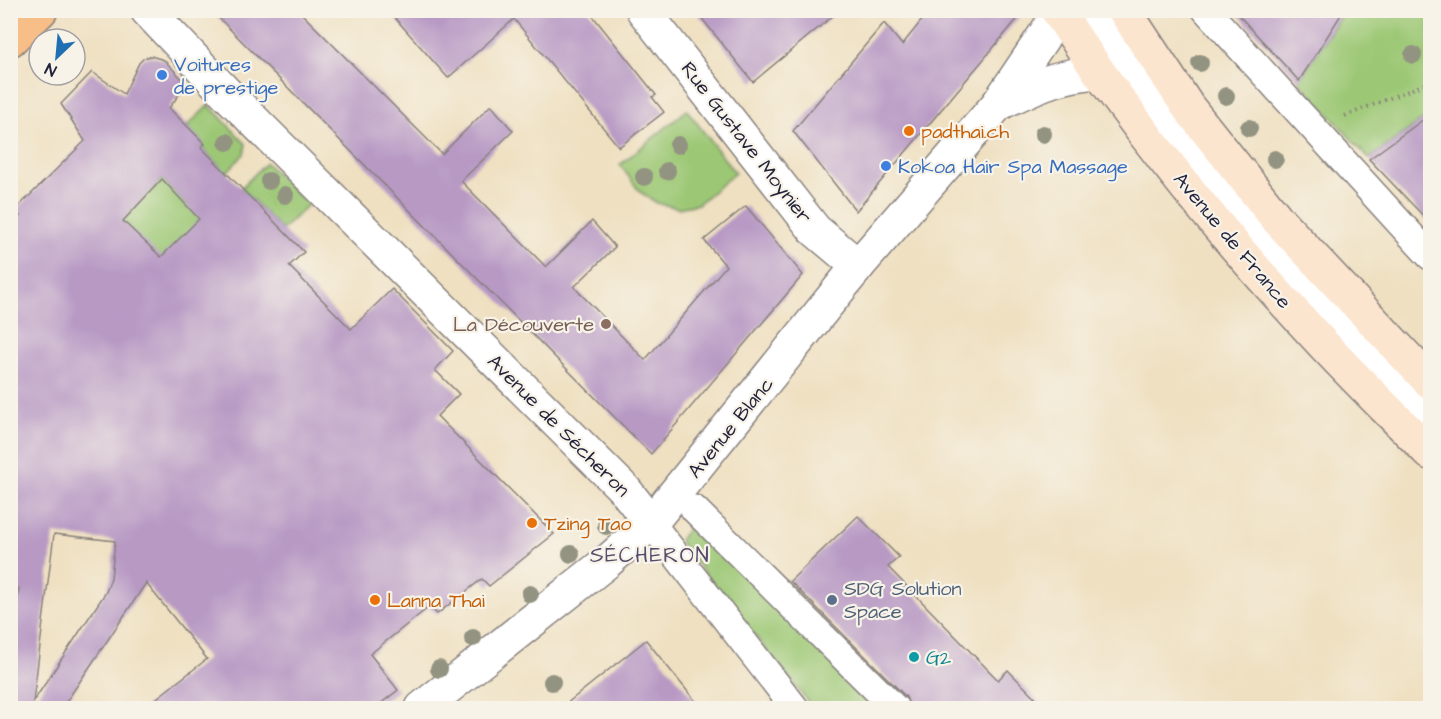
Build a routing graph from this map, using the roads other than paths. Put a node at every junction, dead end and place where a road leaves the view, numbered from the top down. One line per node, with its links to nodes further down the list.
1 (41, 10): 8 (main road)
2 (147, 10): 18 (street, Avenue de Sécheron)
3 (643, 10): 12 (street, Rue Gustave Moynier)
4 (1098, 10): 14 (lane)
5 (1124, 10): 13 (main road)
6 (1206, 10): 11 (street)
7 (1066, 12): 9 (main road, Avenue de France); 10 (street, Avenue Blanc)
8 (10, 40)
9 (1109, 71): 10 (street, Avenue Blanc); 15 (lane); 16 (main road, Avenue de France)
10 (998, 104): 12 (street, Avenue Blanc)
11 (1431, 256)
12 (858, 266): 18 (street, Avenue Blanc)
13 (1431, 382)
14 (1431, 406)
15 (1431, 428)
16 (1431, 453)
17 (694, 509): 21 (street)
18 (651, 523): 19 (street, Avenue Blanc); 20 (street, Avenue de Sécheron)
19 (422, 708)
20 (795, 708)
21 (895, 708)

